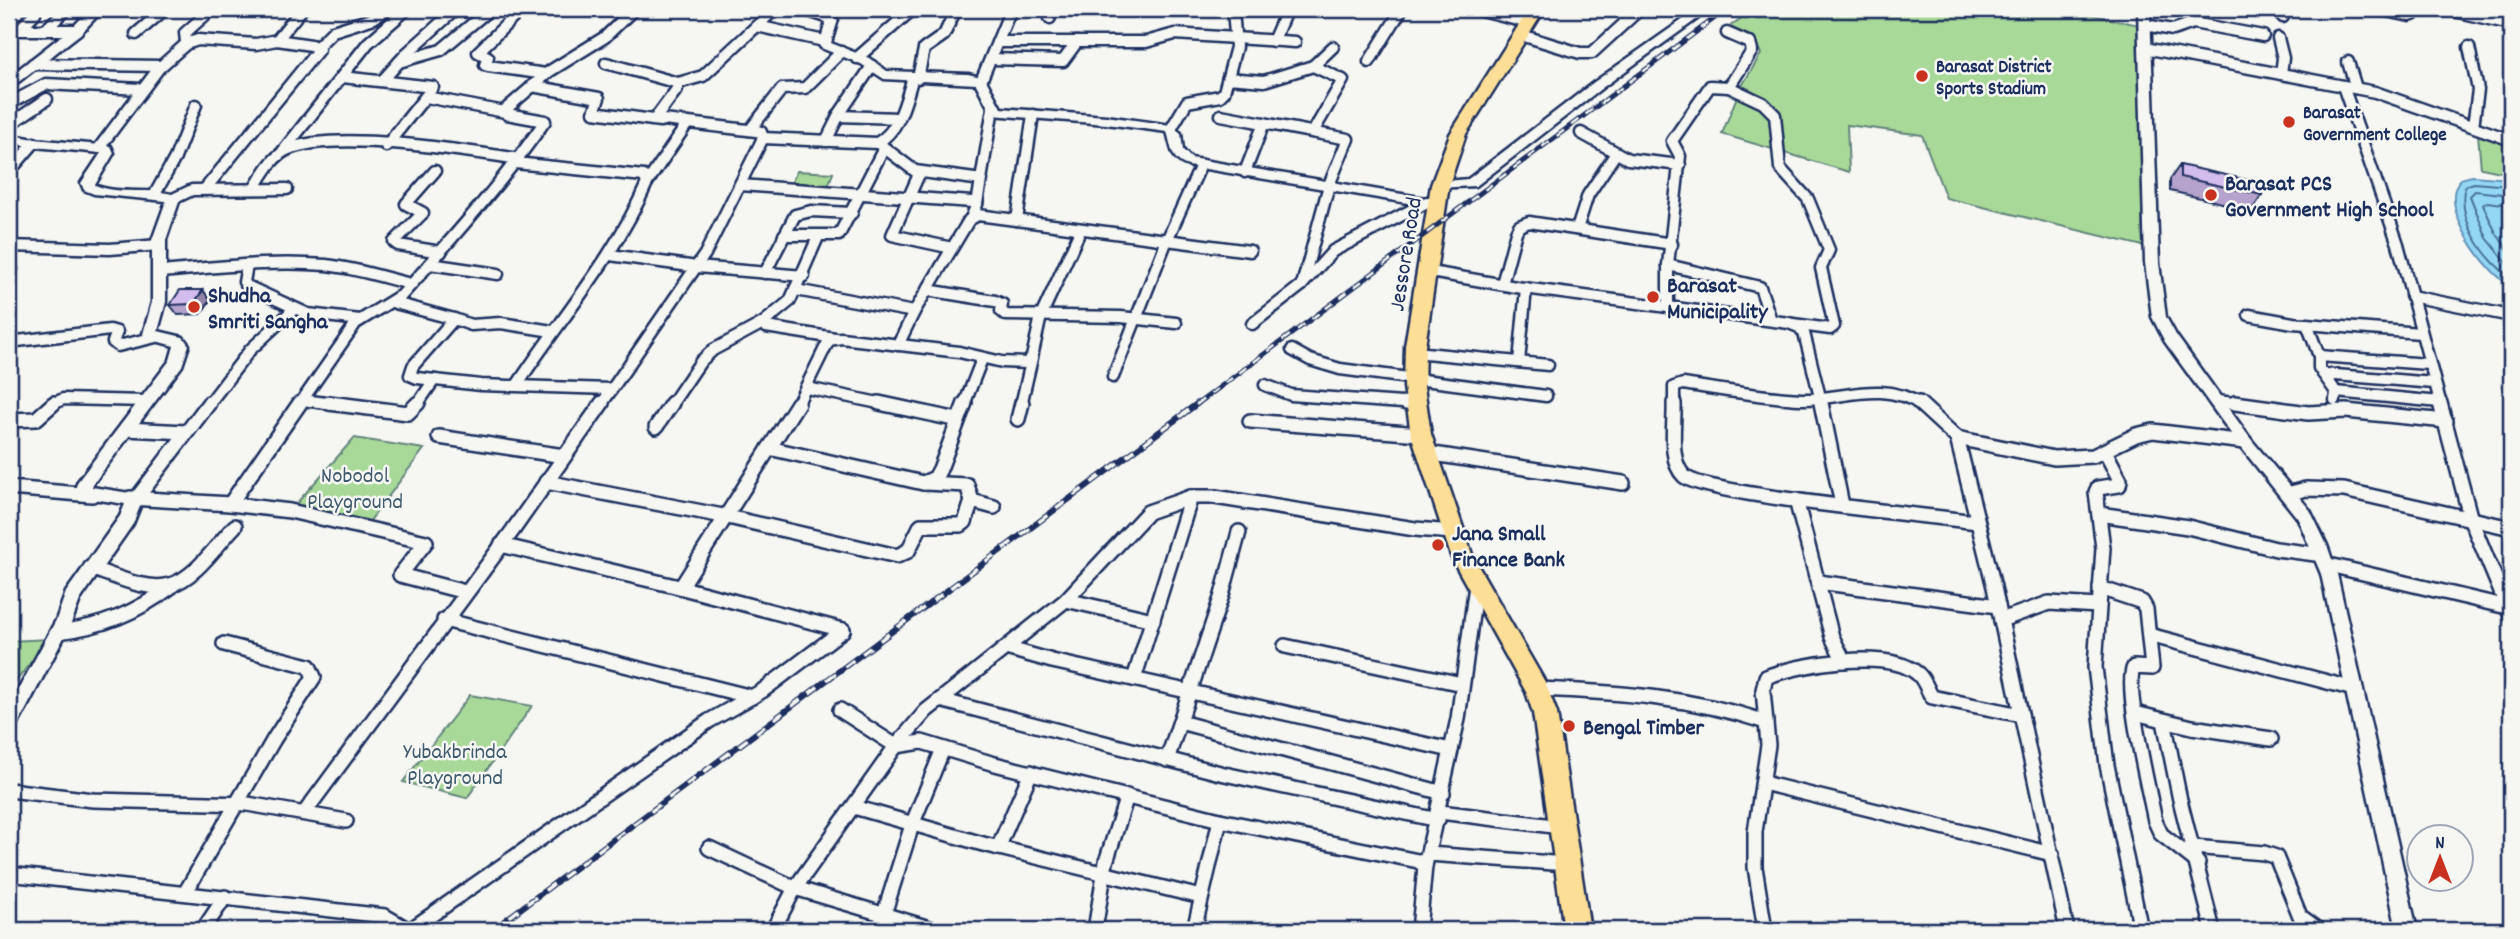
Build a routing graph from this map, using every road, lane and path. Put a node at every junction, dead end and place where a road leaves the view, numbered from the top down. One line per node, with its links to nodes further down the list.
1 (33, 9): 31 (street)
2 (67, 9): 32 (street)
3 (97, 9): 33 (street)
4 (165, 9): 35 (street)
5 (212, 9): 43 (street)
6 (302, 9): 39 (street)
7 (387, 9): 46 (street)
8 (407, 9): 63 (street)
9 (456, 9): 53 (street)
10 (491, 9): 53 (street)
11 (522, 9): 62 (street)
12 (634, 9): 62 (street)
13 (775, 9): 30 (street)
14 (793, 9): 40 (street)
15 (913, 9): 51 (street)
16 (956, 9): 64 (street)
17 (1011, 9): 41 (street)
18 (1233, 9): 37 (street)
19 (1287, 9): 42 (street)
20 (1398, 9): 54 (street)
21 (1474, 9): 28 (street)
22 (1640, 9): 28 (street)
23 (1705, 9): 111 (street)
24 (2377, 9): 25 (street)
25 (2413, 9)
26 (2445, 9): 29 (street)
27 (2144, 17): 36 (street); 49 (street)
28 (1529, 22): 111 (highway, Jessore Road)
29 (2511, 24)
30 (757, 26): 40 (street); 69 (street)
31 (14, 29): 32 (street)
32 (45, 30): 33 (street)
33 (77, 30): 57 (street)
34 (1727, 33): 72 (street)
35 (136, 34)
36 (2263, 36)
37 (1236, 37): 42 (street); 44 (street); 65 (street)
38 (2278, 38): 61 (street)
39 (277, 40): 43 (street); 46 (street)
40 (824, 41): 50 (street)
41 (999, 41): 44 (street); 52 (street)
42 (1273, 41): 45 (street)
43 (186, 42): 58 (street)
44 (1077, 42): 52 (street)
45 (1295, 42)
46 (317, 47): 116 (street)
47 (1333, 47): 60 (street)
48 (2469, 47): 89 (street)
49 (2146, 48): 61 (street); 200 (street)
50 (841, 52): 51 (street); 91 (street)
51 (857, 58): 59 (street)
52 (992, 59): 67 (street)
53 (399, 62): 66 (street)
54 (1369, 62)
55 (2348, 62): 74 (street)
56 (606, 63): 69 (street)
57 (33, 64): 58 (street); 68 (street)
58 (161, 66): 73 (street)
59 (872, 66): 64 (street); 83 (street)
60 (1313, 66): 65 (street); 92 (street)
61 (2281, 74): 71 (street)
62 (546, 75): 70 (street)
63 (342, 77): 66 (street); 102 (street)
64 (915, 78): 67 (street); 84 (street)
65 (1228, 78): 90 (street)
66 (383, 80): 75 (street)
67 (981, 81): 79 (street)
68 (9, 83)
69 (678, 83): 85 (street)
70 (532, 86): 80 (street); 85 (street)
71 (2343, 86): 74 (street); 155 (street)
72 (1729, 87): 106 (street); 169 (street)
73 (141, 89): 77 (street); 101 (street)
74 (2356, 89): 89 (street)
75 (426, 97): 80 (street); 100 (street)
76 (47, 99): 88 (street)
77 (9, 104)
78 (196, 105): 119 (street)
79 (993, 107): 81 (street); 112 (street)
80 (505, 112): 104 (street)
81 (1033, 115): 90 (street); 127 (street)
82 (1221, 115): 86 (street)
83 (838, 116): 84 (street); 97 (street)
84 (898, 118): 99 (street)
85 (664, 122): 87 (street)
86 (1264, 123): 92 (street); 109 (street)
87 (687, 124): 91 (street); 113 (street)
88 (9, 125)
89 (2473, 126): 96 (street)
90 (1171, 129): 105 (street)
91 (750, 130): 95 (street)
92 (1313, 132): 115 (street)
93 (1581, 133): 103 (street)
94 (9, 138): 98 (street)
95 (763, 138): 97 (street); 114 (street)
96 (2511, 140)
97 (826, 141): 99 (street)
98 (34, 143): 101 (street); 108 (street)
99 (881, 145): 110 (street); 120 (street)
100 (386, 146): 102 (street); 104 (street)
101 (99, 148): 119 (street)
102 (281, 153): 117 (street)
103 (1616, 153): 106 (street); 129 (street)
104 (517, 161): 113 (street); 138 (street)
105 (1201, 165): 109 (street); 132 (street)
106 (1680, 165): 133 (street)
107 (435, 171): 138 (street)
108 (9, 172)
109 (1245, 172): 115 (street)
110 (920, 173): 112 (street); 121 (street)
111 (1443, 178): 123 (highway, Jessore Road)
112 (982, 180): 124 (street)
113 (647, 183): 139 (street)
114 (740, 185): 120 (street); 143 (street)
115 (1329, 185): 123 (street); 151 (street)
116 (205, 189): 117 (street); 122 (street)
117 (254, 189): 118 (street)
118 (287, 189)
119 (155, 194): 122 (street)
120 (860, 195): 121 (street); 125 (street)
121 (909, 198): 124 (street); 136 (street)
122 (173, 199): 134 (street)
123 (1432, 203): 144 (highway, Jessore Road); 151 (street)
124 (977, 204): 126 (street)
125 (852, 213): 130 (street); 131 (street)
126 (972, 216): 127 (street); 136 (street)
127 (1017, 220): 128 (street)
128 (1081, 229): 132 (street); 161 (street)
129 (1577, 229): 133 (street); 150 (street)
130 (784, 235): 131 (street); 146 (street)
131 (818, 237): 148 (street)
132 (1167, 240): 137 (street); 163 (street)
133 (1672, 244): 142 (street)
134 (159, 245): 135 (street); 145 (street)
135 (9, 246)
136 (952, 248): 154 (street)
137 (1250, 251)
138 (441, 252): 140 (street)
139 (610, 255): 143 (street); 172 (street)
140 (430, 264): 147 (street); 149 (street)
141 (247, 265): 145 (street); 149 (street); 158 (street)
142 (1668, 265): 157 (street); 166 (street)
143 (697, 267): 146 (street); 194 (street)
144 (1425, 271): 150 (street); 178 (highway, Jessore Road)
145 (159, 272): 174 (street)
146 (765, 273): 148 (street)
147 (498, 274)
148 (804, 276): 153 (street)
149 (410, 284): 156 (street)
150 (1502, 284): 152 (street)
151 (1302, 285): 170 (street)
152 (1526, 288): 157 (street); 183 (street)
153 (796, 290): 159 (street); 167 (street)
154 (927, 290): 159 (street); 161 (street)
155 (2411, 296): 162 (street); 173 (street)
156 (398, 297): 164 (street); 165 (street)
157 (1668, 307): 166 (street)
158 (295, 309): 165 (street); 211 (street)
159 (914, 312): 177 (street)
160 (2249, 314): 171 (street)
161 (1041, 316): 163 (street); 181 (street)
162 (2511, 316)
163 (1137, 318): 168 (street); 187 (street)
164 (454, 319): 172 (street); 189 (street)
165 (360, 320): 198 (street)
166 (1771, 320): 169 (street)
167 (763, 323): 175 (street); 209 (street)
168 (1176, 323)
169 (1789, 323): 197 (street)
170 (1252, 324)
171 (2307, 324): 173 (street); 180 (street)
172 (552, 331): 191 (street)
173 (2420, 333): 185 (street)
174 (156, 337): 176 (street); 199 (street)
175 (835, 338): 177 (street); 193 (street)
176 (9, 342)
177 (898, 345): 182 (street)
178 (1415, 349): 183 (street); 188 (highway, Jessore Road)
179 (1292, 350): 188 (street)
180 (2319, 356): 185 (street); 186 (street)
181 (1032, 357): 182 (street); 204 (street)
182 (982, 359): 206 (street)
183 (1519, 362): 184 (street)
184 (1548, 365)
185 (2428, 365): 190 (street)
186 (2323, 374): 190 (street); 195 (street)
187 (1113, 377)
188 (1414, 378): 196 (street); 202 (highway, Jessore Road)
189 (434, 380): 191 (street); 198 (street)
190 (2434, 383): 201 (street)
191 (517, 385): 194 (street)
192 (1265, 385): 202 (street)
193 (807, 388): 206 (street); 216 (street)
194 (611, 389): 218 (street)
195 (2336, 391): 201 (street); 203 (street)
196 (1546, 396)
197 (1819, 399): 213 (street); 227 (street); 230 (street)
198 (302, 400): 229 (street)
199 (147, 401): 205 (street); 210 (street)
200 (2218, 401): 203 (street); 214 (street)
201 (2440, 402): 208 (street)
202 (1416, 404): 215 (highway, Jessore Road)
203 (2327, 411): 208 (street)
204 (1018, 419)
205 (9, 420)
206 (958, 420): 220 (street)
207 (1250, 421): 215 (street)
208 (2446, 421): 234 (street)
209 (656, 427)
210 (126, 429): 211 (street); 224 (street)
211 (186, 432): 225 (street)
212 (439, 437): 218 (street)
213 (1957, 438): 217 (street); 235 (street)
214 (2245, 442): 217 (street); 223 (street)
215 (1424, 443): 221 (street); 238 (highway, Jessore Road)
216 (769, 448): 220 (street); 233 (street)
217 (2106, 453): 232 (street)
218 (564, 456): 219 (street)
219 (546, 482): 233 (street); 240 (street)
220 (923, 483): 228 (street)
221 (1623, 483)
222 (9, 488): 224 (street)
223 (2287, 494): 234 (street); 241 (street)
224 (96, 495): 225 (street)
225 (134, 498): 229 (street); 242 (street)
226 (1191, 498): 238 (street); 249 (street); 254 (street)
227 (1796, 500): 230 (street); 244 (street)
228 (972, 501): 231 (street); 233 (street)
229 (230, 504): 248 (street)
230 (1842, 505): 235 (street)
231 (994, 507)
232 (2099, 514): 241 (street); 247 (street)
233 (728, 516): 246 (street)
234 (2471, 520): 237 (street); 250 (street)
235 (1976, 522): 252 (street)
236 (235, 526): 243 (street)
237 (2511, 528)
238 (1453, 532): 245 (highway, Jessore Road)
239 (1239, 533): 265 (street)
240 (501, 545): 246 (street); 248 (street)
241 (2324, 560): 250 (street); 264 (street)
242 (90, 568): 243 (street); 255 (street)
243 (178, 581): 255 (street)
244 (1818, 582): 252 (street); 260 (street)
245 (1476, 585): 262 (street); 263 (highway, Jessore Road)
246 (681, 587): 266 (street)
247 (2100, 588): 251 (street); 256 (street)
248 (465, 592): 253 (street)
249 (1066, 600): 254 (street); 259 (street)
250 (2507, 602)
251 (2098, 606): 252 (street); 317 (street)
252 (2000, 613): 270 (street)
253 (444, 620): 266 (street); 287 (street)
254 (1153, 620): 261 (street)
255 (58, 632): 274 (street)
256 (2149, 635): 264 (street); 269 (street)
257 (224, 643): 285 (street)
258 (1285, 646): 262 (street)
259 (1006, 648): 261 (street); 267 (street)
260 (1844, 661): 270 (street); 273 (street)
261 (1134, 680): 265 (street)
262 (1462, 684): 278 (street)
263 (1537, 689): 273 (street); 292 (highway, Jessore Road)
264 (2354, 689): 320 (street)
265 (1190, 692): 272 (street); 278 (street)
266 (752, 697): 308 (street)
267 (940, 699): 276 (street); 279 (street)
268 (840, 710): 276 (street)
269 (2135, 713): 271 (street); 299 (street)
270 (2021, 715): 296 (street)
271 (2164, 721): 275 (street); 293 (street)
272 (1180, 722): 279 (street); 283 (street)
273 (1766, 722): 281 (street)
274 (9, 723)
275 (2271, 739)
276 (896, 746): 277 (street); 286 (street)
277 (943, 749): 280 (street); 291 (street)
278 (1451, 750): 283 (street)
279 (1167, 760): 288 (street)
280 (1031, 772): 284 (street); 295 (street)
281 (1763, 783): 296 (street); 315 (street)
282 (9, 790): 285 (street)
283 (1443, 793): 288 (street)
284 (1127, 796): 289 (street); 300 (street)
285 (237, 803): 287 (street); 303 (street)
286 (854, 807): 291 (street); 302 (street)
287 (305, 812): 290 (street)
288 (1439, 816): 292 (street); 297 (street)
289 (1220, 820): 297 (street); 305 (street)
290 (346, 821)
291 (912, 825): 295 (street); 306 (street)
292 (1561, 827): 298 (highway, Jessore Road)
293 (2193, 847): 299 (street); 319 (street)
294 (709, 848): 302 (street)
295 (998, 848): 300 (street)
296 (2052, 855): 316 (street)
297 (1427, 860): 298 (street); 313 (street)
298 (1566, 863): 314 (highway, Jessore Road)
299 (2198, 863): 318 (street)
300 (1102, 872): 305 (street); 311 (street)
301 (9, 874): 303 (street)
302 (795, 888): 306 (street); 309 (street)
303 (186, 893): 304 (street)
304 (225, 897): 307 (street); 308 (street)
305 (1201, 897): 312 (street)
306 (880, 923): 310 (street)
307 (203, 930)
308 (410, 930)
309 (773, 930)
310 (936, 930)
311 (1095, 930)
312 (1194, 930)
313 (1419, 930)
314 (1577, 930)
315 (1765, 930)
316 (2067, 930)
317 (2141, 930)
318 (2213, 930)
319 (2319, 930)
320 (2407, 930)

